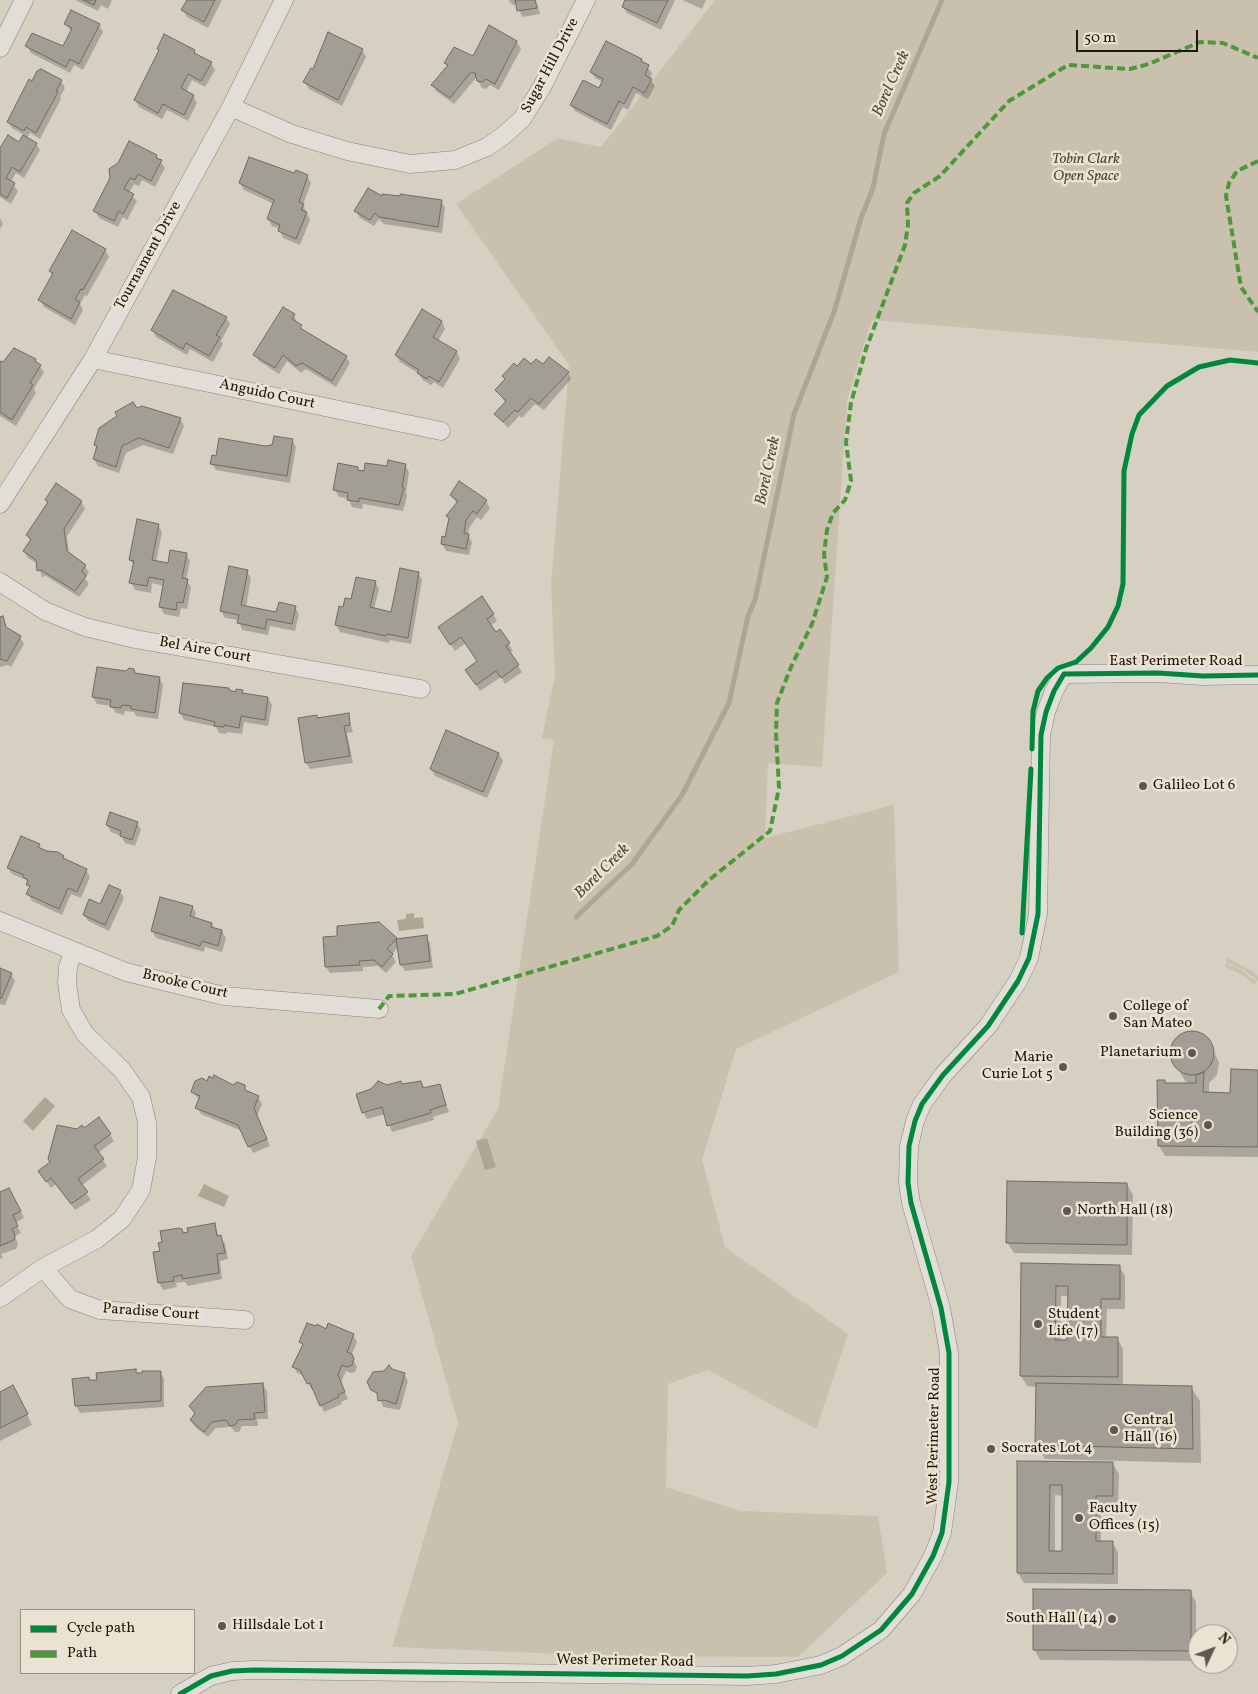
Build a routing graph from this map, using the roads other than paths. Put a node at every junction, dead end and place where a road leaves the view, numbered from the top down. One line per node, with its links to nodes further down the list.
1 (24, 0): 4 (street)
2 (284, 0): 5 (street, Tournament Drive)
3 (586, 0): 5 (street, Sugar Hill Drive)
4 (0, 48)
5 (231, 106): 6 (street, Tournament Drive)
6 (93, 359): 7 (street, Anguido Court); 8 (street, Tournament Drive)
7 (441, 431)
8 (0, 504)
9 (0, 582): 12 (street, Bel Aire Court)
10 (1064, 674): 11 (street, East Perimeter Road); 19 (street, West Perimeter Road)
11 (1258, 675)
12 (421, 689)
13 (0, 922): 14 (street, Brooke Court)
14 (73, 952): 15 (street, Brooke Court); 16 (street)
15 (378, 1009)
16 (43, 1268): 17 (street); 18 (street, Paradise Court)
17 (0, 1298)
18 (245, 1320)
19 (180, 1694)

